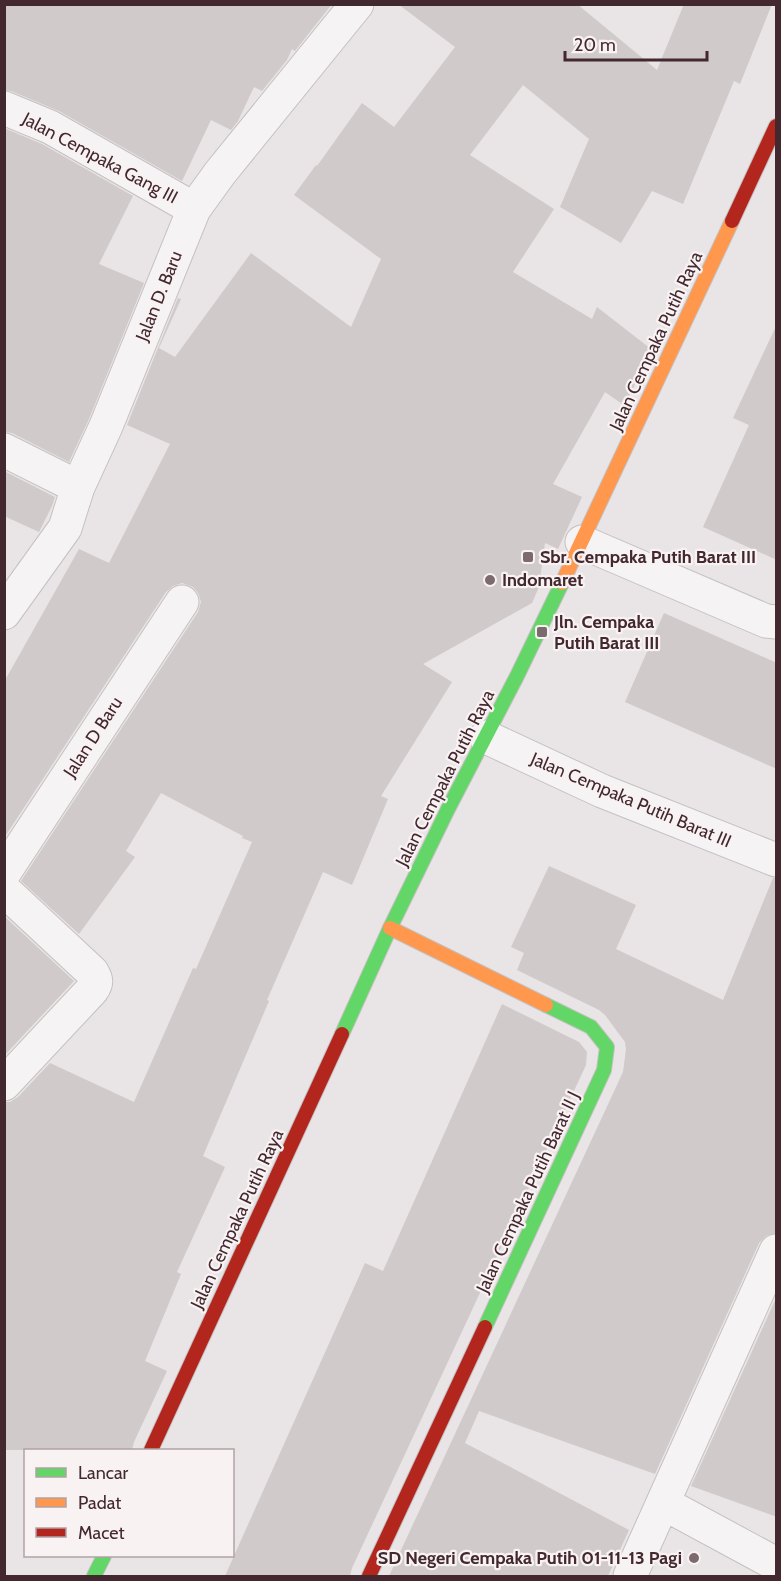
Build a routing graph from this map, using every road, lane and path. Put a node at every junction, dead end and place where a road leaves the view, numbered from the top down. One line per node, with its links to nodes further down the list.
1 (357, 4): 4 (street, Jalan D. Baru)
2 (4, 108): 4 (street, Jalan Cempaka Gang III)
3 (777, 126): 7 (street, Jalan Cempaka Putih Raya)
4 (194, 209): 6 (street, Jalan D. Baru)
5 (4, 450): 6 (street)
6 (78, 487): 9 (street, Jalan D. Baru)
7 (582, 542): 10 (street); 11 (street, Jalan Cempaka Putih Raya)
8 (183, 602): 13 (street, Jalan D Baru)
9 (4, 613)
10 (777, 622)
11 (486, 738): 12 (street, Jalan Cempaka Putih Barat III); 15 (street, Jalan Cempaka Putih Raya)
12 (777, 860)
13 (4, 873)
14 (4, 890): 16 (street)
15 (390, 928): 18 (street, Jalan Cempaka Putih Raya); 23 (street, Jalan Cempaka Putih Barat II J)
16 (4, 1084)
17 (777, 1251): 19 (street)
18 (152, 1449)
19 (663, 1503): 21 (street); 24 (street)
20 (104, 1557): 22 (street)
21 (777, 1564)
22 (94, 1576)
23 (369, 1576)
24 (630, 1576)

